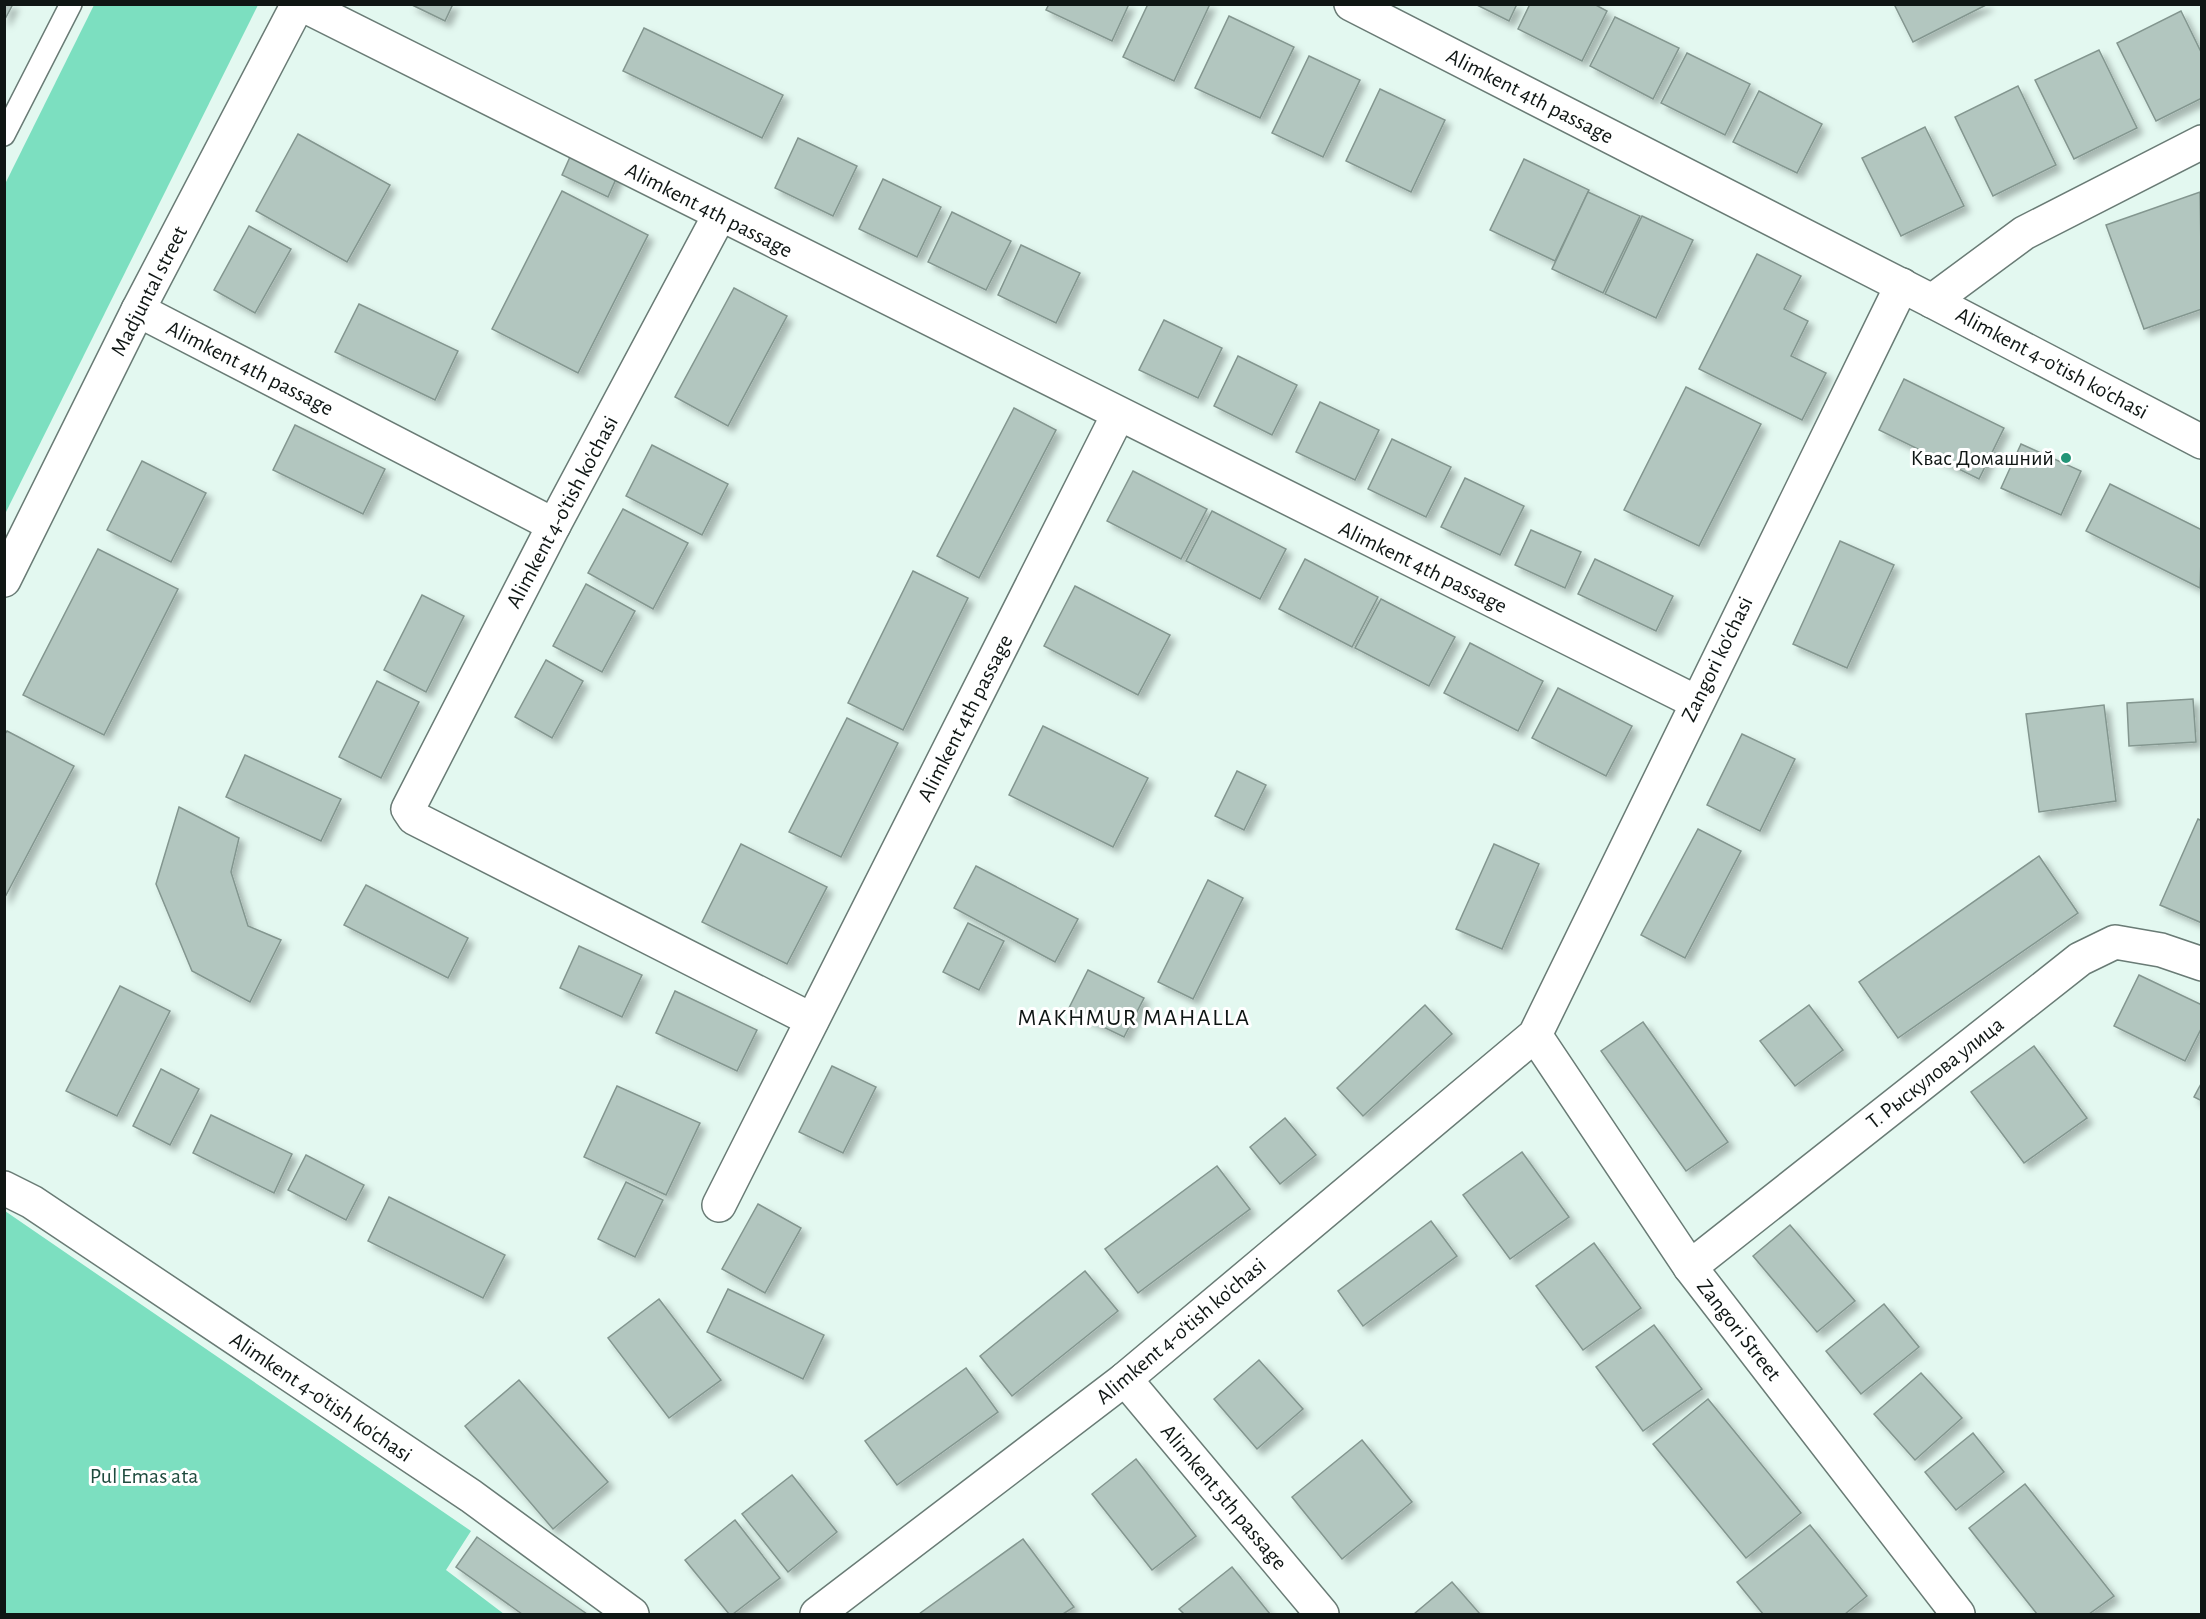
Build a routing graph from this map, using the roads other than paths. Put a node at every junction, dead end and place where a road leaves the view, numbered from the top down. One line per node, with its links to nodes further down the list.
1 (71, 4): 4 (lane)
2 (300, 4): 6 (street, Alimkent 4th passage); 9 (street, Madjuntal street)
3 (1351, 4): 7 (street, Alimkent 4th passage)
4 (4, 135)
5 (2202, 142): 8 (street)
6 (719, 216): 10 (street, Alimkent 4th passage); 12 (street, Alimkent 4-o'tish ko'chasi)
7 (1902, 285): 8 (street, Alimkent 4-o'tish ko'chasi); 14 (street, Zangori ko'chasi)
8 (1932, 301): 11 (street, Alimkent 4-o'tish ko'chasi)
9 (138, 310): 12 (street, Alimkent 4th passage); 13 (street, Madjuntal street)
10 (1119, 415): 14 (street, Alimkent 4th passage); 16 (street, Alimkent 4th passage)
11 (2202, 442)
12 (554, 525): 16 (street, Alimkent 4-o'tish ko'chasi)
13 (4, 580)
14 (1696, 702): 17 (street, Zangori ko'chasi)
15 (2202, 964): 20 (street, Т. Рыскулова улица)
16 (812, 1020): 19 (street, Alimkent 4th passage)
17 (1535, 1035): 20 (street, Zangori Street); 21 (street, Alimkent 4-o'tish ko'chasi)
18 (4, 1188): 22 (street, Alimkent 4-o'tish ko'chasi)
19 (719, 1205)
20 (1690, 1266): 25 (street, Zangori Street)
21 (1125, 1379): 23 (street, Alimkent 4-o'tish ko'chasi); 24 (street, Alimkent 5th passage)
22 (632, 1614)
23 (817, 1614)
24 (1322, 1614)
25 (1958, 1614)

